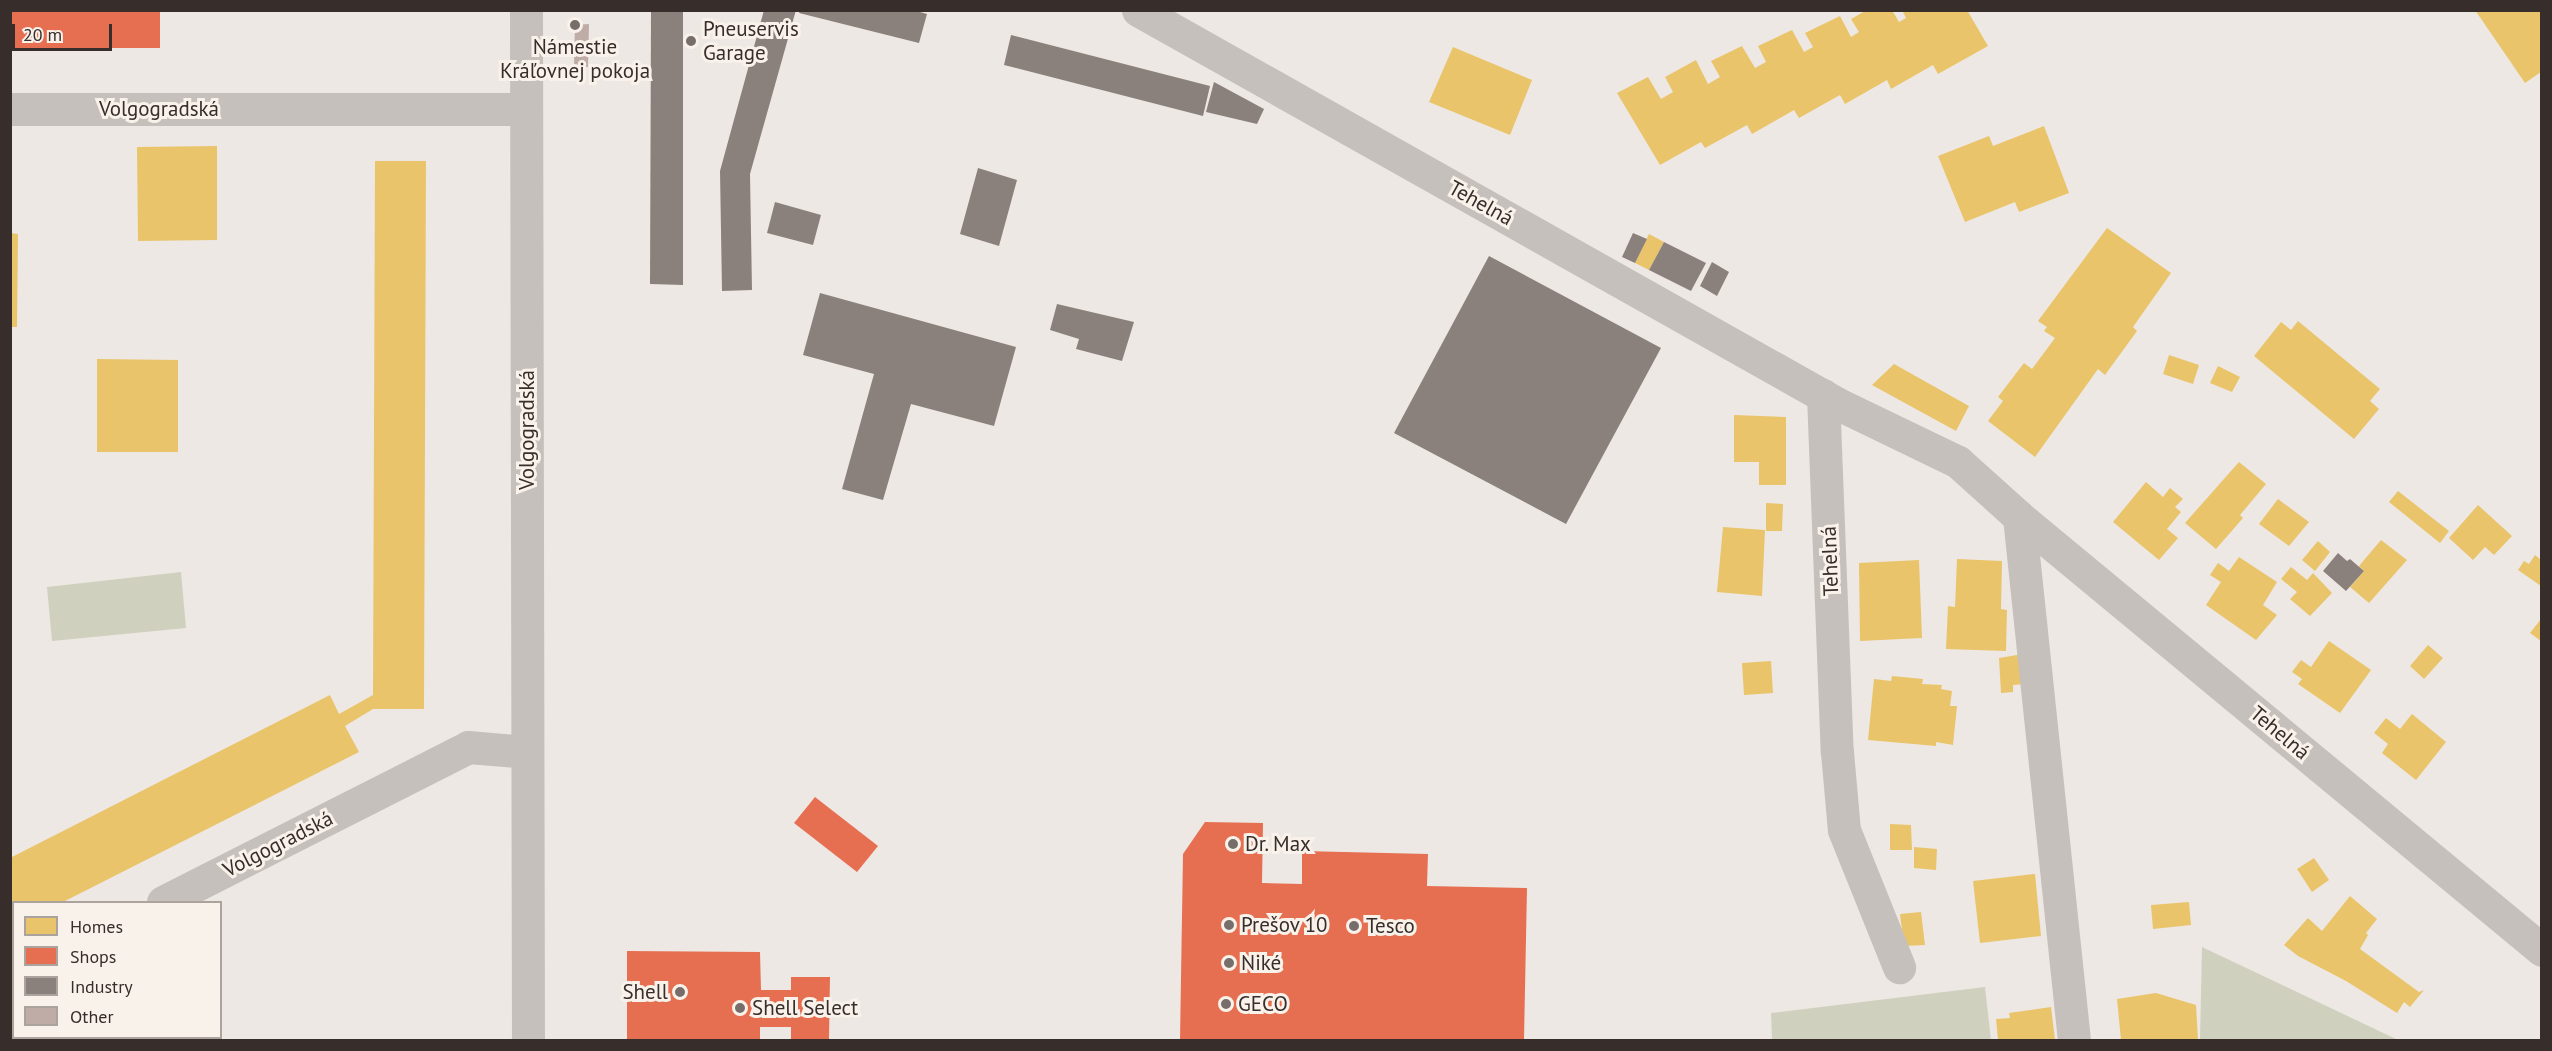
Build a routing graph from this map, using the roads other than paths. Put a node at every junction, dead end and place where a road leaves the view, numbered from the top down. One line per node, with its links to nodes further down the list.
1 (526, 10): 4 (street, Volgogradská)
2 (1138, 10): 5 (street, Tehelná)
3 (10, 109): 4 (street, Volgogradská)
4 (524, 109): 7 (street, Volgogradská)
5 (1823, 395): 6 (street, Tehelná); 10 (street, Tehelná)
6 (2019, 517): 9 (street, Tehelná); 12 (street)
7 (527, 752): 8 (street, Volgogradská); 11 (street, Volgogradská)
8 (167, 901)
9 (2541, 950)
10 (1899, 967)
11 (528, 1041)
12 (2074, 1041)

